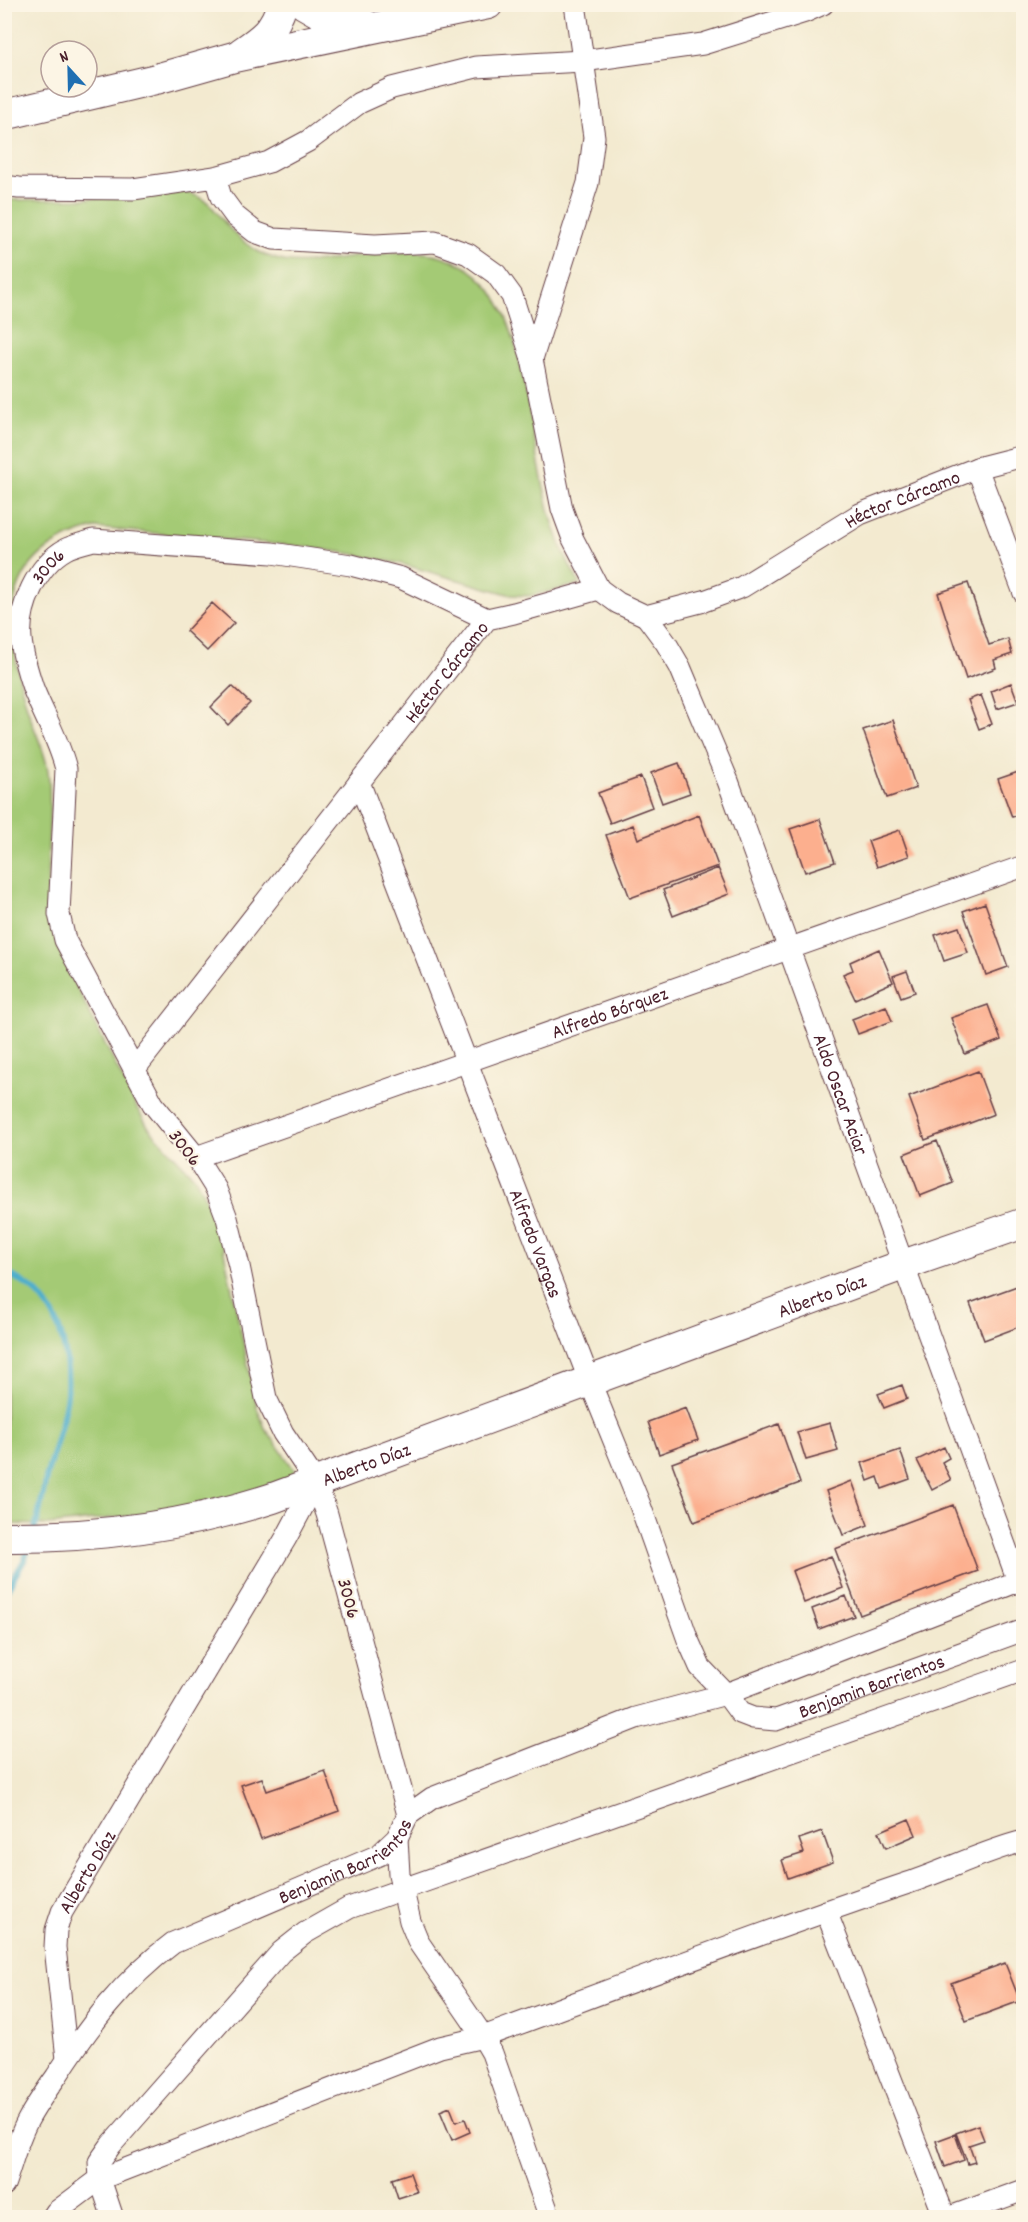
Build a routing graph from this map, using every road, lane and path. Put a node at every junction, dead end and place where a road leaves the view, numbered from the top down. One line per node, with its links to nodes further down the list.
1 (282, 4): 7 (street)
2 (304, 4): 6 (street)
3 (488, 4): 6 (street)
4 (575, 4): 8 (street)
5 (824, 4): 8 (street)
6 (381, 28): 7 (street)
7 (234, 57): 9 (street)
8 (583, 60): 10 (street); 12 (street)
9 (4, 115)
10 (216, 177): 11 (street); 12 (street)
11 (4, 186)
12 (532, 358): 15 (street)
13 (1023, 456): 14 (street, Héctor Cárcamo)
14 (977, 468): 16 (street); 17 (street, Héctor Cárcamo)
15 (599, 590): 17 (street); 18 (street, Héctor Cárcamo)
16 (1023, 593)
17 (646, 616): 21 (street, Aldo Oscar Aciar)
18 (487, 619): 19 (street, Héctor Cárcamo); 23 (street, 3006)
19 (358, 782): 22 (street, Alfredo Vargas); 23 (street, Héctor Cárcamo)
20 (1023, 866): 21 (street, Alfredo Bórquez)
21 (788, 948): 22 (street, Alfredo Bórquez); 26 (street, Aldo Oscar Aciar)
22 (466, 1063): 24 (street, Alfredo Bórquez); 27 (street, Alfredo Vargas)
23 (134, 1070): 24 (street, 3006)
24 (196, 1157): 28 (street, 3006)
25 (1023, 1223): 26 (street, Alberto Díaz)
26 (903, 1265): 27 (street, Alberto Díaz); 30 (street, Aldo Oscar Aciar)
27 (590, 1382): 28 (street, Alberto Díaz); 33 (street, Alfredo Vargas)
28 (316, 1482): 29 (street); 34 (street, 3006); 40 (street, Alberto Díaz)
29 (4, 1537)
30 (1021, 1580): 33 (street, Benjamin Barrientos)
31 (1023, 1630): 33 (street, Benjamin Barrientos)
32 (1023, 1670): 37 (street)
33 (726, 1694): 34 (street, Benjamin Barrientos)
34 (408, 1815): 35 (street, Benjamin Barrientos)
35 (397, 1838): 37 (street); 40 (street, Benjamin Barrientos)
36 (1023, 1841): 38 (street)
37 (402, 1889): 39 (street); 41 (street)
38 (826, 1911): 39 (street); 47 (street)
39 (483, 2037): 41 (street); 46 (street)
40 (67, 2059): 42 (street, Benjamin Barrientos)
41 (100, 2179): 44 (street); 45 (street)
42 (4, 2185)
43 (1023, 2190): 47 (street)
44 (52, 2217)
45 (113, 2217)
46 (550, 2217)
47 (946, 2217)

